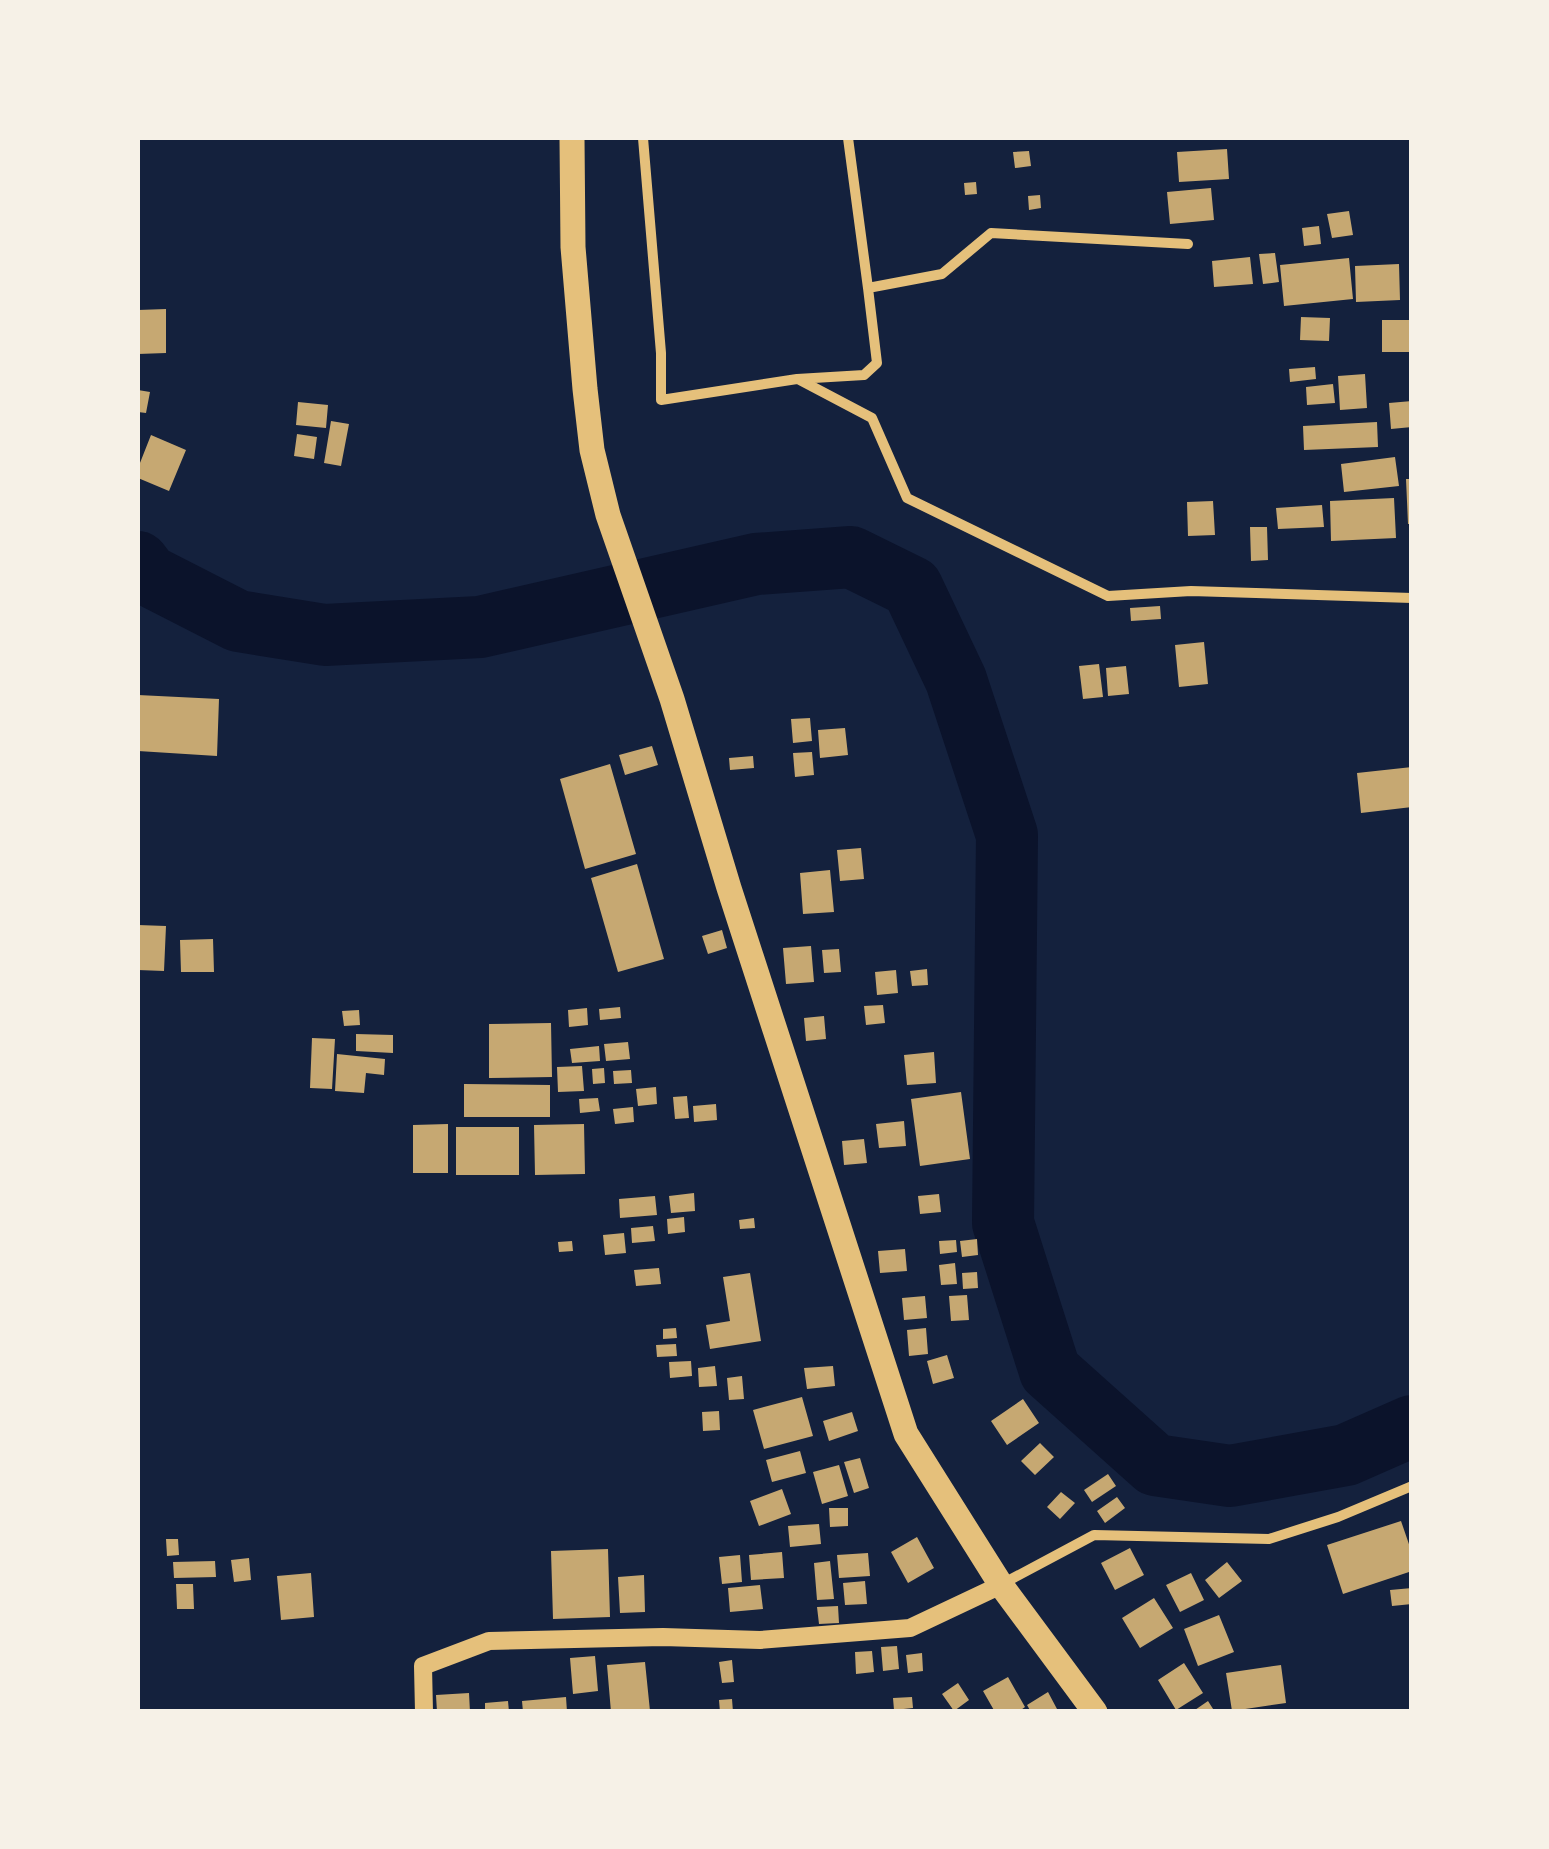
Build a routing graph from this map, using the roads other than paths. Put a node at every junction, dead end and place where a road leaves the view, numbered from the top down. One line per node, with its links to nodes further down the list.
1 (572, 138): 9 (main road)
2 (643, 138): 6 (street)
3 (848, 138): 5 (street)
4 (1188, 244): 5 (street)
5 (868, 288): 6 (street)
6 (797, 378): 7 (street)
7 (1412, 598)
8 (1412, 1486): 9 (street)
9 (1001, 1584): 10 (street); 11 (main road)
10 (424, 1712)
11 (1096, 1712)

